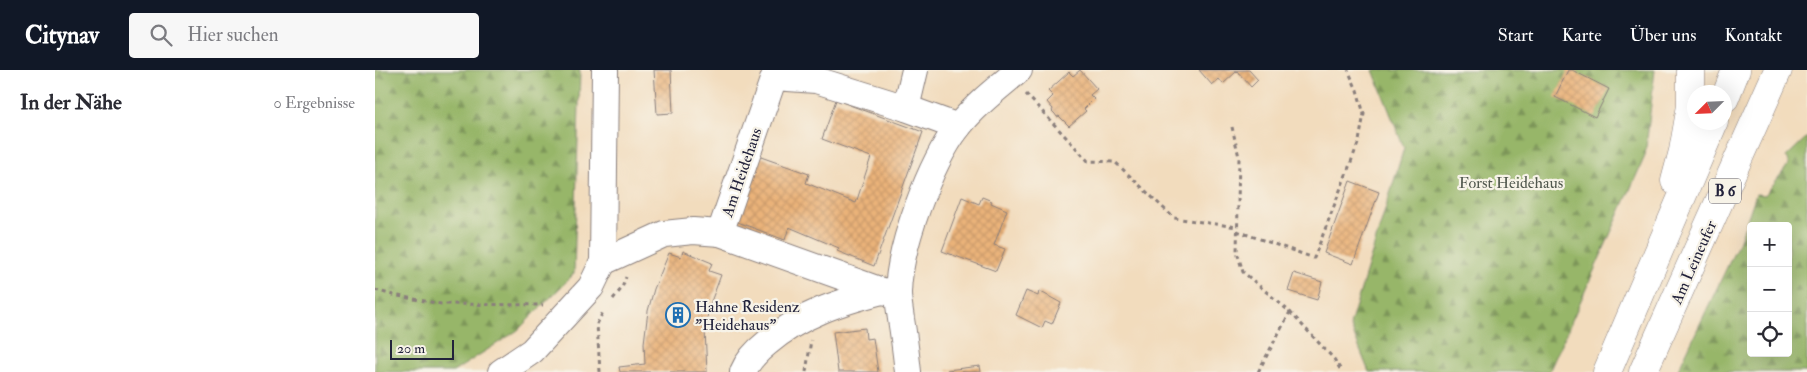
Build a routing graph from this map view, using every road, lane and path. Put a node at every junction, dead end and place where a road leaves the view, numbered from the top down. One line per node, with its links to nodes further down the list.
1 (605, 70): 17 (lane)
2 (915, 70): 10 (lane)
3 (1348, 70): 14 (path)
4 (1691, 70): 18 (highway)
5 (1736, 70): 9 (highway)
6 (1015, 74): 12 (lane); 14 (path)
7 (843, 79): 10 (lane, Am Heidehaus); 15 (lane, Am Heidehaus)
8 (1773, 82): 19 (highway, Am Leineufer / B 6)
9 (1730, 85)
10 (906, 108): 12 (lane, Am Heidehaus)
11 (1232, 126): 14 (path)
12 (958, 127): 21 (lane)
13 (1711, 130): 18 (highway, B 6)
14 (1237, 229): 23 (path)
15 (720, 233): 16 (lane); 21 (lane, Am Heidehaus)
16 (635, 248): 17 (lane); 25 (path)
17 (603, 262): 24 (lane)
18 (1654, 265): 30 (highway, B 6)
19 (1682, 287): 31 (highway, Am Leineufer / B 6); 32 (highway)
20 (375, 290): 22 (path)
21 (890, 292): 26 (lane); 27 (lane)
22 (543, 305)
23 (1290, 312): 28 (path); 29 (path)
24 (501, 372)
25 (600, 372)
26 (743, 372)
27 (908, 372)
28 (1258, 372)
29 (1342, 372)
30 (1607, 372)
31 (1643, 372)
32 (1654, 372)

